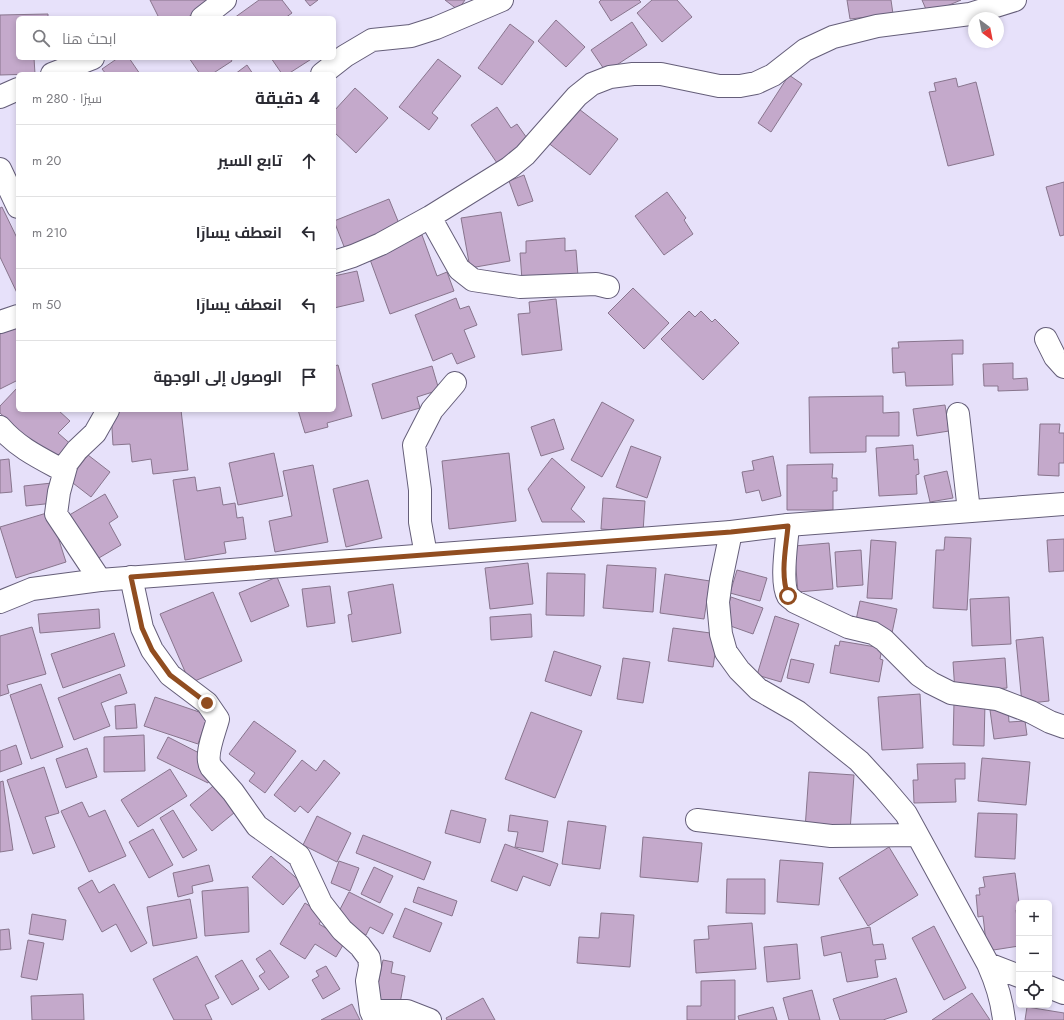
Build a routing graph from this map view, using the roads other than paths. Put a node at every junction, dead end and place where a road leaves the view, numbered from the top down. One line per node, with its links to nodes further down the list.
1 (225, 0): 4 (street)
2 (502, 0): 7 (street)
3 (1015, 0): 12 (street)
4 (205, 16)
5 (88, 60): 6 (street)
6 (57, 72)
7 (325, 72)
8 (16, 90): 9 (street)
9 (0, 97)
10 (0, 169): 11 (street)
11 (16, 203)
12 (430, 217): 13 (street); 14 (street)
13 (336, 261)
14 (608, 287)
15 (16, 317): 16 (street)
16 (0, 322)
17 (1046, 339): 18 (street)
18 (1064, 367)
19 (455, 383): 28 (street)
20 (107, 412): 23 (street)
21 (958, 414): 25 (street)
22 (0, 427): 23 (street)
23 (64, 471): 30 (street)
24 (1064, 504): 25 (street)
25 (969, 511): 26 (street)
26 (788, 526): 27 (street); 32 (street)
27 (731, 532): 28 (street); 34 (street)
28 (426, 555): 29 (street)
29 (131, 577): 30 (street); 39 (street)
30 (100, 580): 31 (street)
31 (0, 602)
32 (1064, 727)
33 (697, 820): 34 (street)
34 (917, 835): 35 (street)
35 (988, 964): 36 (street); 41 (street)
36 (1016, 975)
37 (1052, 988): 38 (street)
38 (1064, 993)
39 (373, 1015): 40 (street)
40 (430, 1020)
41 (1004, 1020)

